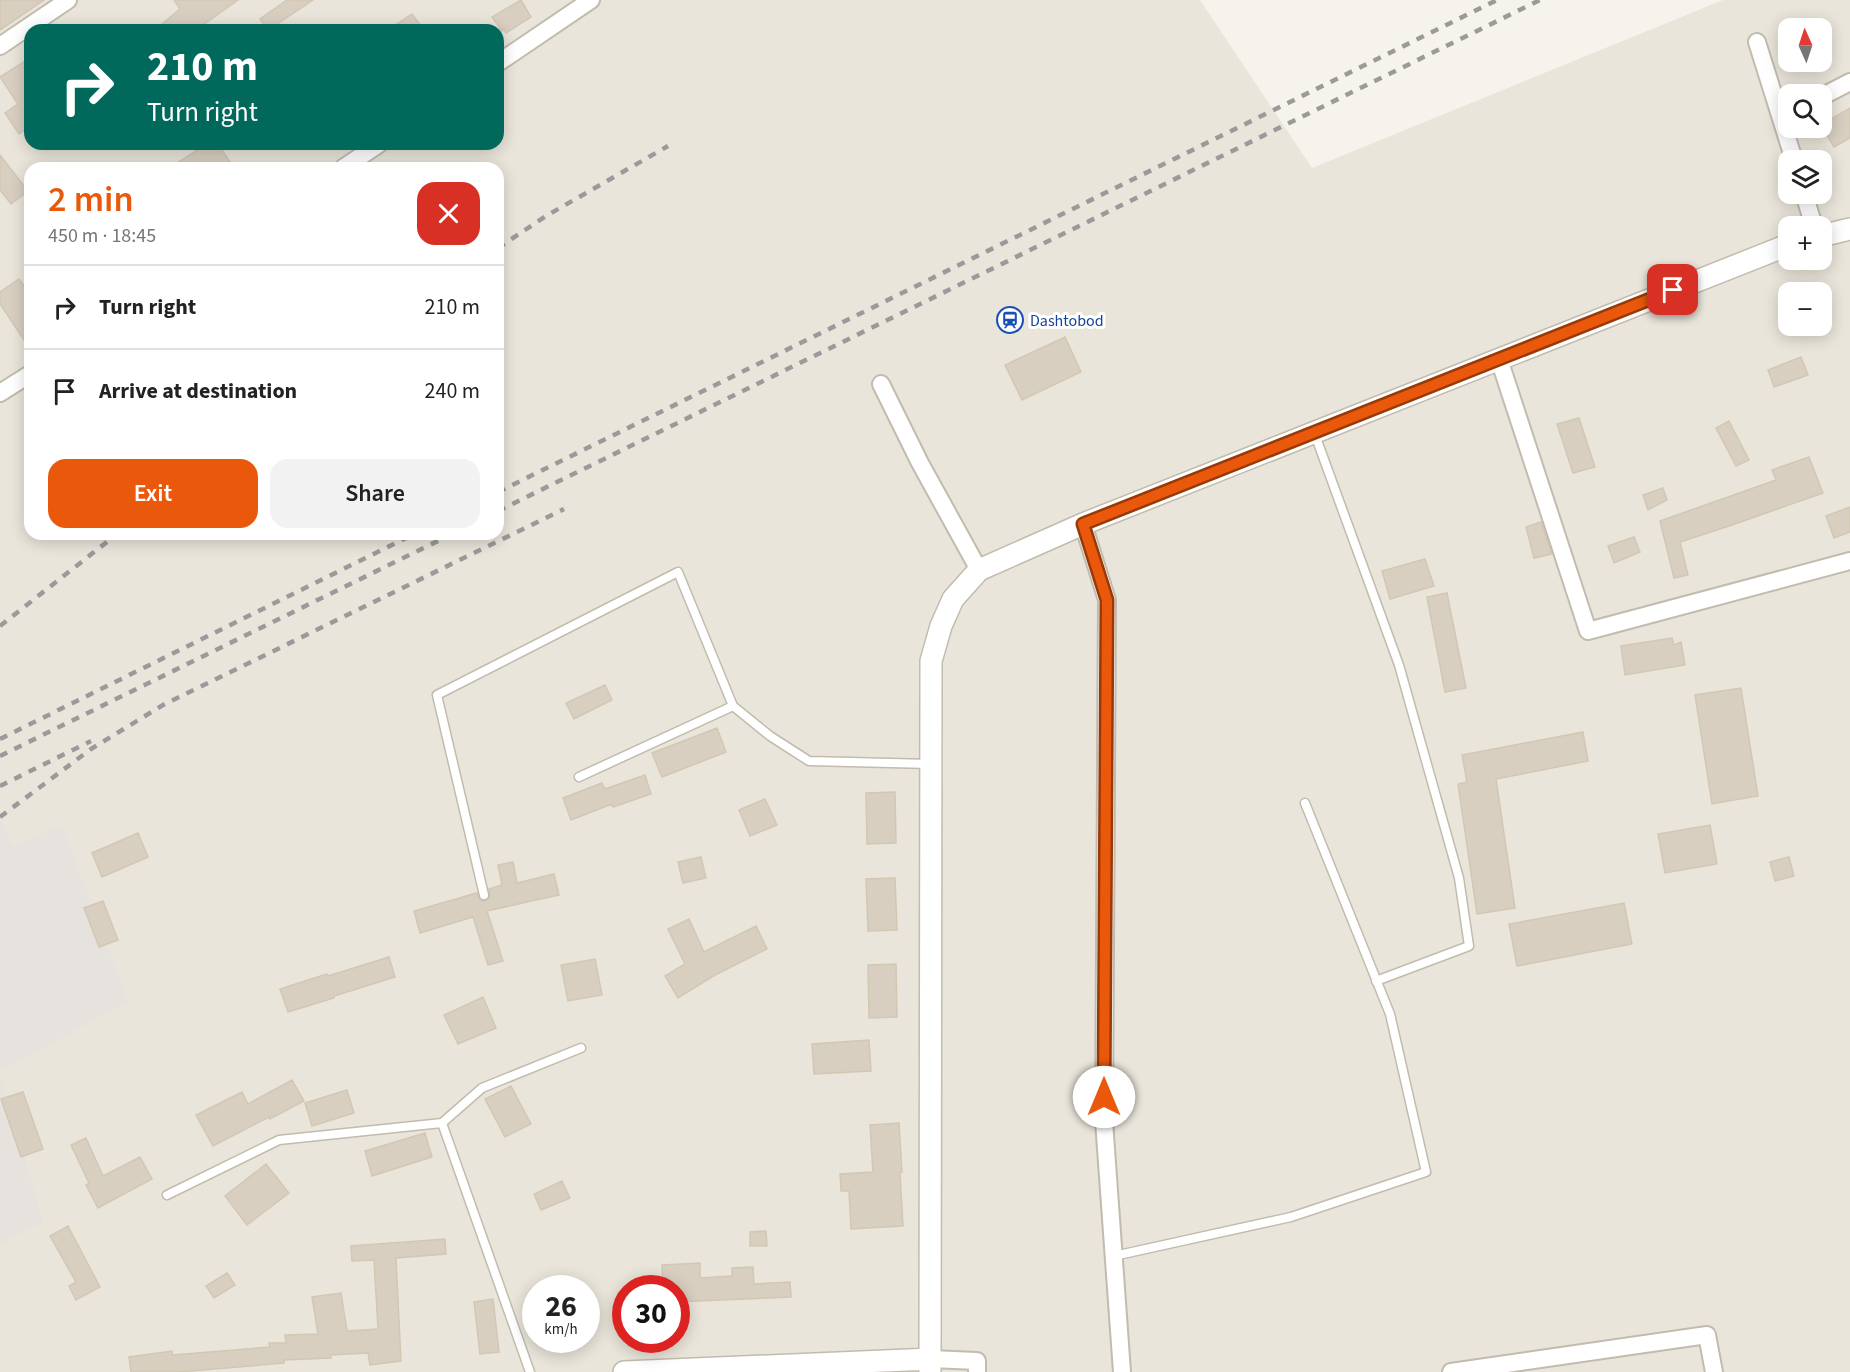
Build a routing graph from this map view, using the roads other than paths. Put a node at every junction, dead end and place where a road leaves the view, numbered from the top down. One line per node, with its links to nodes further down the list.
1 (68, 0): 3 (street)
2 (591, 0): 7 (street)
3 (33, 24)
4 (24, 30): 6 (street)
5 (1756, 42): 10 (street)
6 (0, 46)
7 (504, 59)
8 (1850, 82): 9 (street)
9 (1832, 91)
10 (1778, 100)
11 (370, 150): 12 (street)
12 (352, 162)
13 (1850, 229): 14 (street)
14 (1832, 233)
15 (1778, 249): 16 (street)
16 (1499, 359): 20 (street); 22 (street)
17 (24, 378): 19 (street)
18 (881, 384): 23 (street)
19 (0, 393)
20 (1314, 432): 21 (street); 29 (lane)
21 (1083, 524): 23 (street); 33 (street)
22 (1850, 561)
23 (979, 570): 25 (street)
24 (733, 706): 25 (lane); 26 (lane); 28 (lane)
25 (931, 764): 34 (street)
26 (579, 777)
27 (1305, 803): 29 (lane)
28 (484, 895)
29 (1376, 981): 33 (lane)
30 (581, 1048): 31 (lane)
31 (442, 1123): 32 (lane); 35 (lane)
32 (167, 1195)
33 (1114, 1256): 38 (street)
34 (931, 1365): 36 (street); 37 (street)
35 (530, 1372)
36 (624, 1372)
37 (977, 1372)
38 (1122, 1372)
39 (1451, 1372): 40 (street)
40 (1714, 1372)

